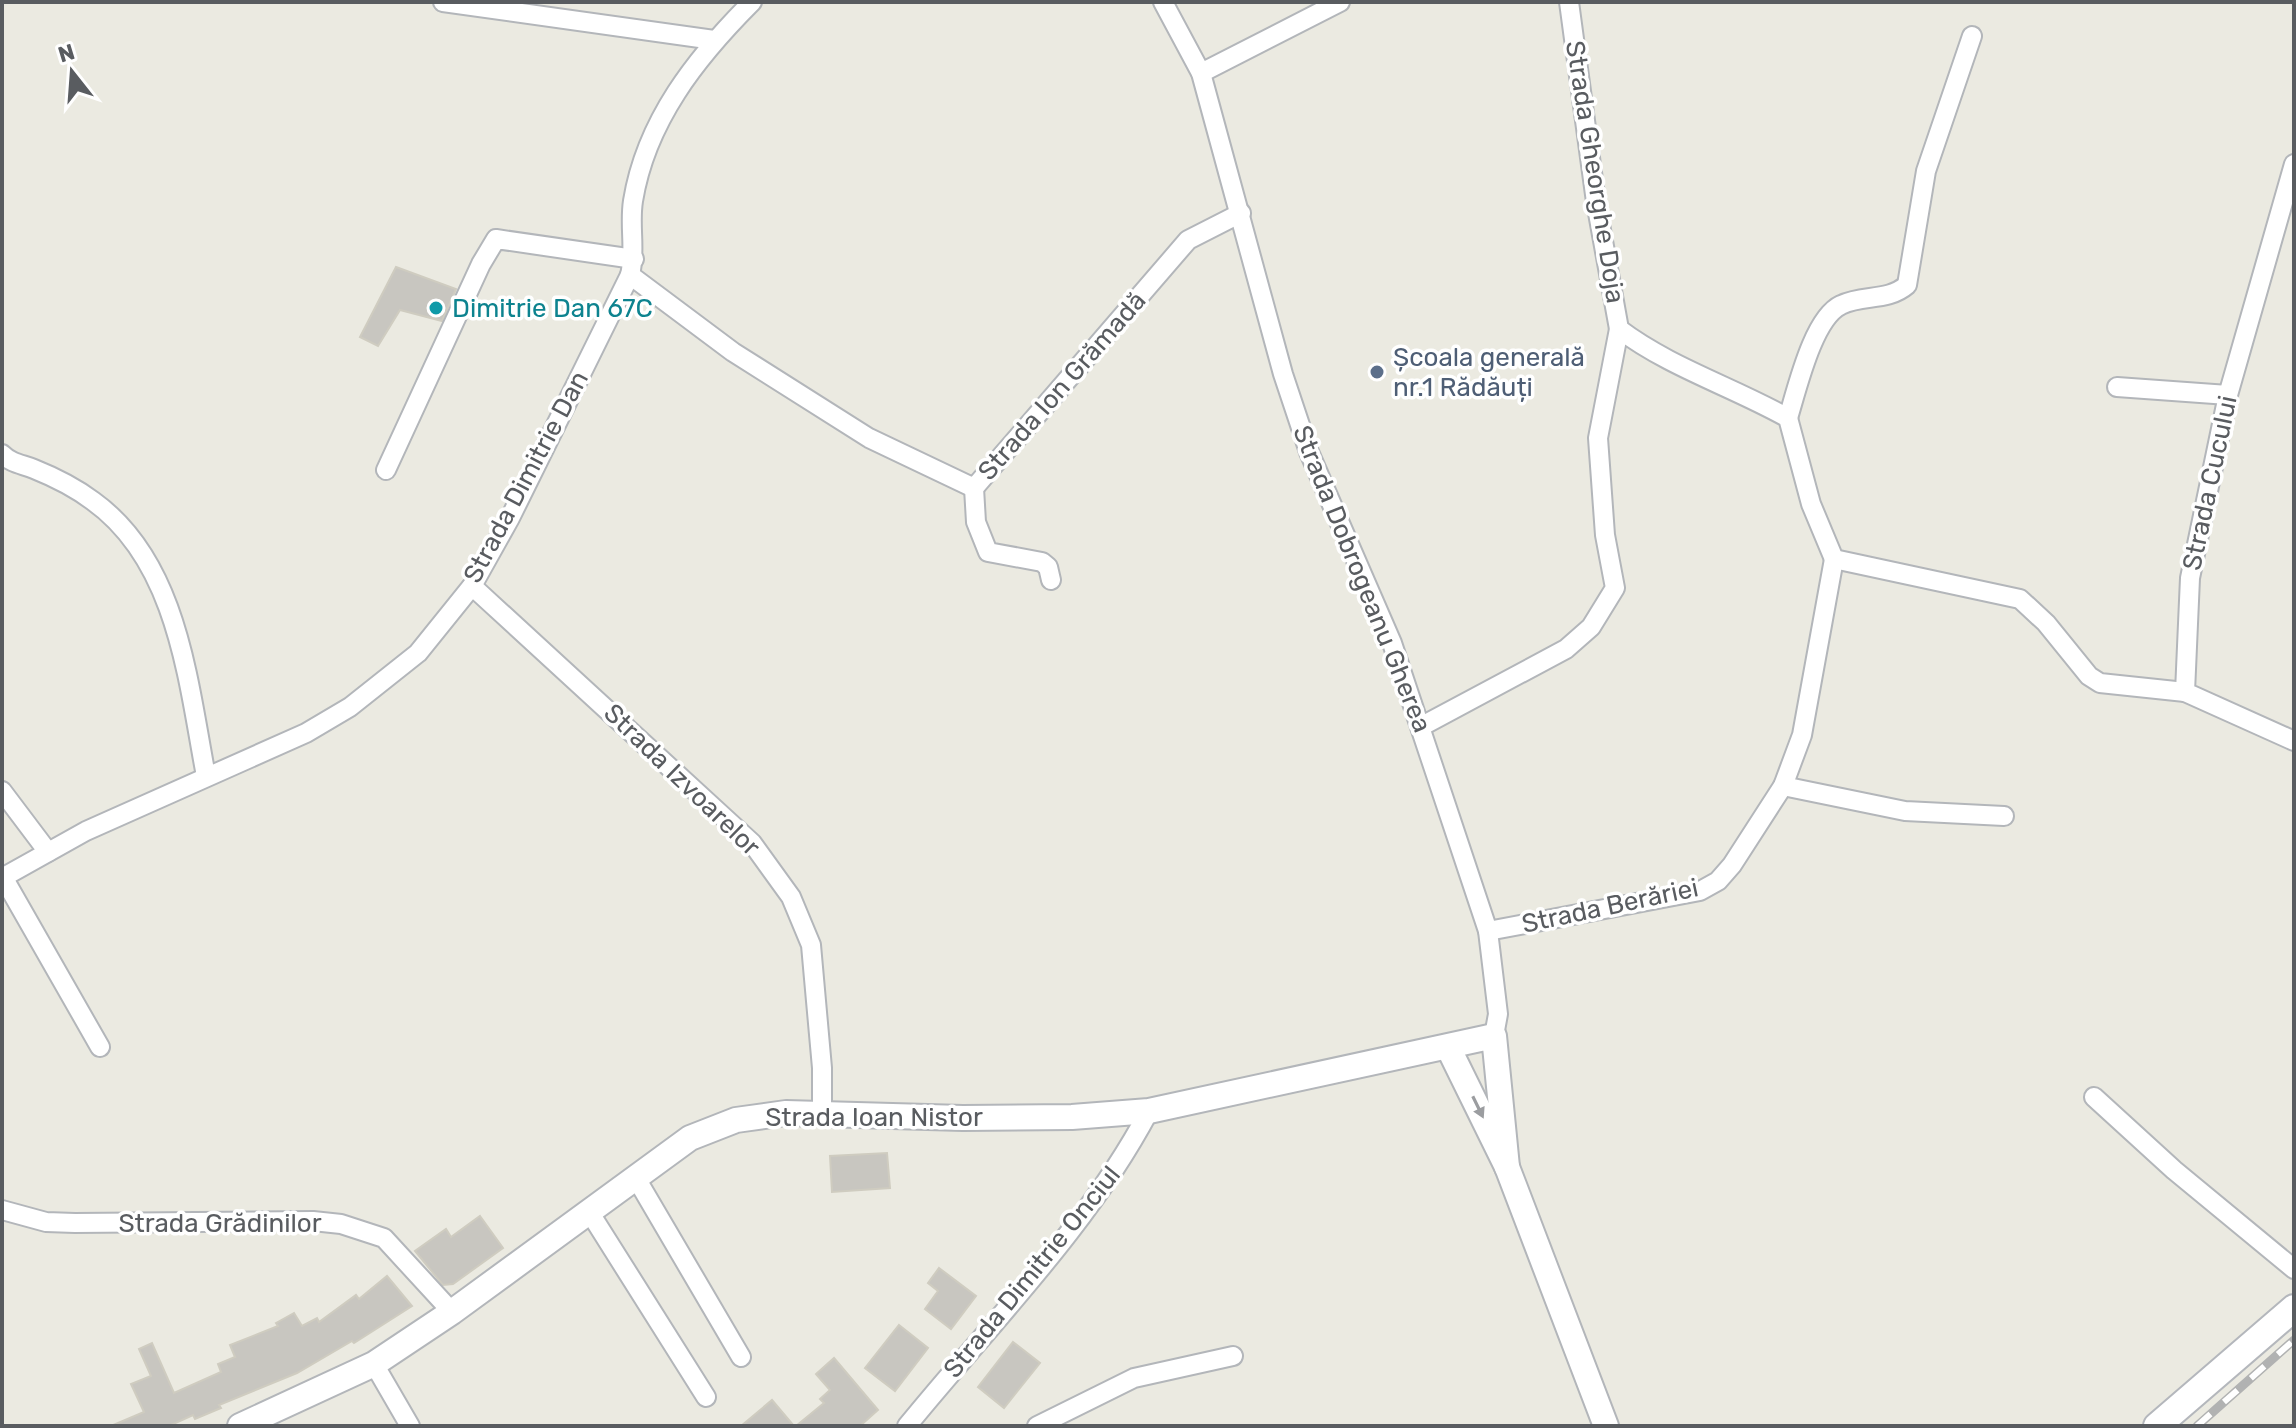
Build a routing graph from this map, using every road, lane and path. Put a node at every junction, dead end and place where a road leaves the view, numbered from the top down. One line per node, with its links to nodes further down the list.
1 (443, 2): 7 (street)
2 (752, 2): 7 (street, Strada Dimitrie Dan)
3 (1163, 2): 8 (street, Strada Dobrogeanu Gherea)
4 (1340, 2): 8 (street)
5 (1569, 2): 12 (street, Strada Gheorghe Doja)
6 (1972, 36): 15 (street)
7 (714, 40): 11 (street, Strada Dimitrie Dan)
8 (1201, 73): 10 (street, Strada Dobrogeanu Gherea)
9 (2294, 164): 14 (street, Strada Cucului)
10 (1241, 213): 18 (street, Strada Ion Grămadă); 23 (street, Strada Dobrogeanu Gherea)
11 (632, 267): 17 (street); 18 (street, Strada Ion Grămadă); 21 (street, Strada Dimitrie Dan)
12 (1619, 329): 15 (street, Strada Gheorghe Doja); 23 (street)
13 (2117, 387): 14 (street)
14 (2228, 395): 22 (street, Strada Cucului)
15 (1788, 418): 19 (street)
16 (2, 454): 25 (street)
17 (386, 470)
18 (974, 488): 20 (street)
19 (1834, 559): 22 (street); 26 (street, Strada Berăriei)
20 (1051, 580)
21 (472, 586): 25 (street, Strada Dimitrie Dan); 37 (street, Strada Izvoarelor)
22 (2185, 692): 24 (street)
23 (1422, 726): 31 (street, Strada Dobrogeanu Gherea)
24 (2294, 741)
25 (206, 776): 29 (street, Strada Dimitrie Dan)
26 (1783, 786): 28 (street); 31 (street, Strada Berăriei)
27 (2, 791): 29 (street)
28 (2004, 816)
29 (48, 852): 30 (street, Strada Dimitrie Dan)
30 (3, 877): 33 (street)
31 (1488, 931): 32 (street, Strada Dobrogeanu Gherea)
32 (1494, 1036): 34 (street, Strada Ioan Nistor); 38 (street, Strada Dobrogeanu Gherea)
33 (100, 1047)
34 (1448, 1047): 36 (street, Strada Ioan Nistor); 38 (street, Strada Dobrogeanu Gherea, one-way to 38)
35 (2094, 1097): 42 (street)
36 (1149, 1111): 37 (street, Strada Ioan Nistor); 51 (street, Strada Dimitrie Onciul)
37 (822, 1115): 39 (street, Strada Ioan Nistor)
38 (1507, 1167): 53 (street, Strada Dobrogeanu Gherea)
39 (636, 1178): 41 (street, Strada Ioan Nistor); 46 (street)
40 (2, 1210): 44 (street, Strada Grădinilor)
41 (590, 1213): 44 (street, Strada Ioan Nistor); 48 (street)
42 (2294, 1269)
43 (2294, 1308): 54 (main road)
44 (452, 1312): 47 (street, Strada Ioan Nistor)
45 (1233, 1356): 52 (street)
46 (741, 1357)
47 (374, 1364): 49 (street, Strada Ioan Nistor); 50 (street)
48 (706, 1397)
49 (240, 1426)
50 (410, 1426)
51 (907, 1426)
52 (1037, 1426)
53 (1606, 1426)
54 (2157, 1426)

